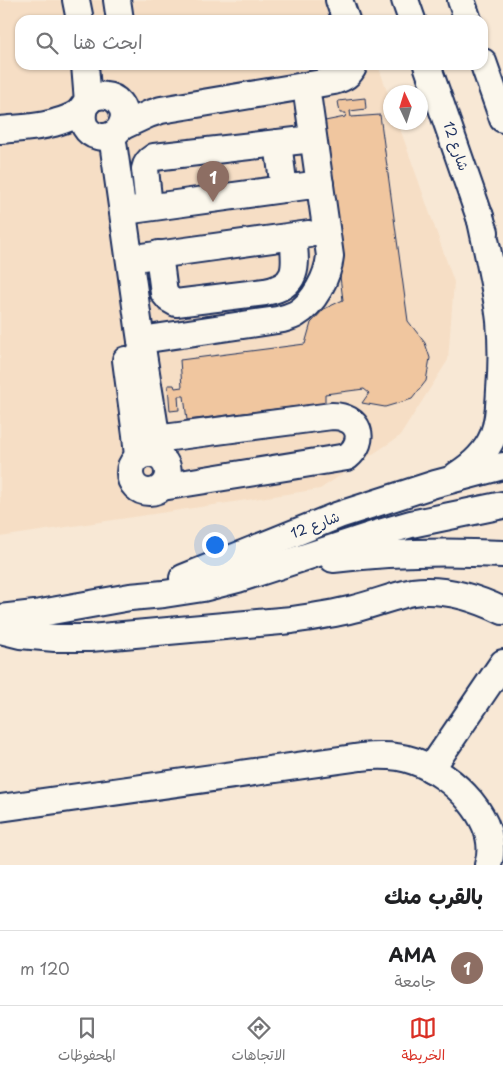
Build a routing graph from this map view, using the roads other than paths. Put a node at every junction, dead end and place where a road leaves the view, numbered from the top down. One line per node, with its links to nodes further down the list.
1 (76, 0): 6 (street)
2 (92, 0): 7 (street)
3 (117, 0): 8 (street)
4 (405, 0): 9 (street)
5 (461, 0): 10 (street)
6 (79, 15)
7 (94, 15)
8 (119, 15)
9 (410, 15)
10 (466, 15)
11 (87, 70): 18 (street)
12 (102, 70): 18 (street)
13 (352, 70): 16 (street)
14 (429, 70): 17 (street, شارع 12)
15 (486, 70): 19 (street)
16 (306, 86): 18 (street); 21 (street)
17 (444, 112): 27 (street, شارع 12); 28 (street)
18 (102, 118): 20 (street); 26 (street); 35 (street)
19 (503, 119)
20 (0, 130)
21 (313, 139): 22 (street); 23 (street)
22 (278, 143): 24 (street); 25 (street)
23 (320, 184): 24 (street); 29 (street)
24 (284, 189): 25 (street)
25 (149, 207): 26 (street)
26 (124, 212): 32 (street)
27 (480, 216): 33 (street, شارع 12); 37 (street)
28 (503, 230)
29 (327, 231): 30 (street); 34 (street)
30 (292, 237): 31 (street); 31 (street)
31 (159, 254): 32 (street)
32 (129, 259): 34 (street)
33 (503, 285)
34 (140, 340): 35 (street)
35 (151, 451): 38 (street); 38 (street); 38 (street)
36 (503, 466): 37 (street, شارع 12)
37 (435, 484): 42 (street, شارع 12)
38 (162, 488)
39 (503, 505): 41 (street, شارع 12)
40 (503, 554): 41 (street)
41 (268, 569): 42 (street, شارع 12)
42 (130, 596): 44 (street, شارع 12)
43 (503, 611): 45 (street)
44 (0, 618)
45 (0, 630)
46 (503, 663): 47 (street)
47 (431, 769): 48 (street); 49 (street)
48 (0, 808)
49 (488, 864)

